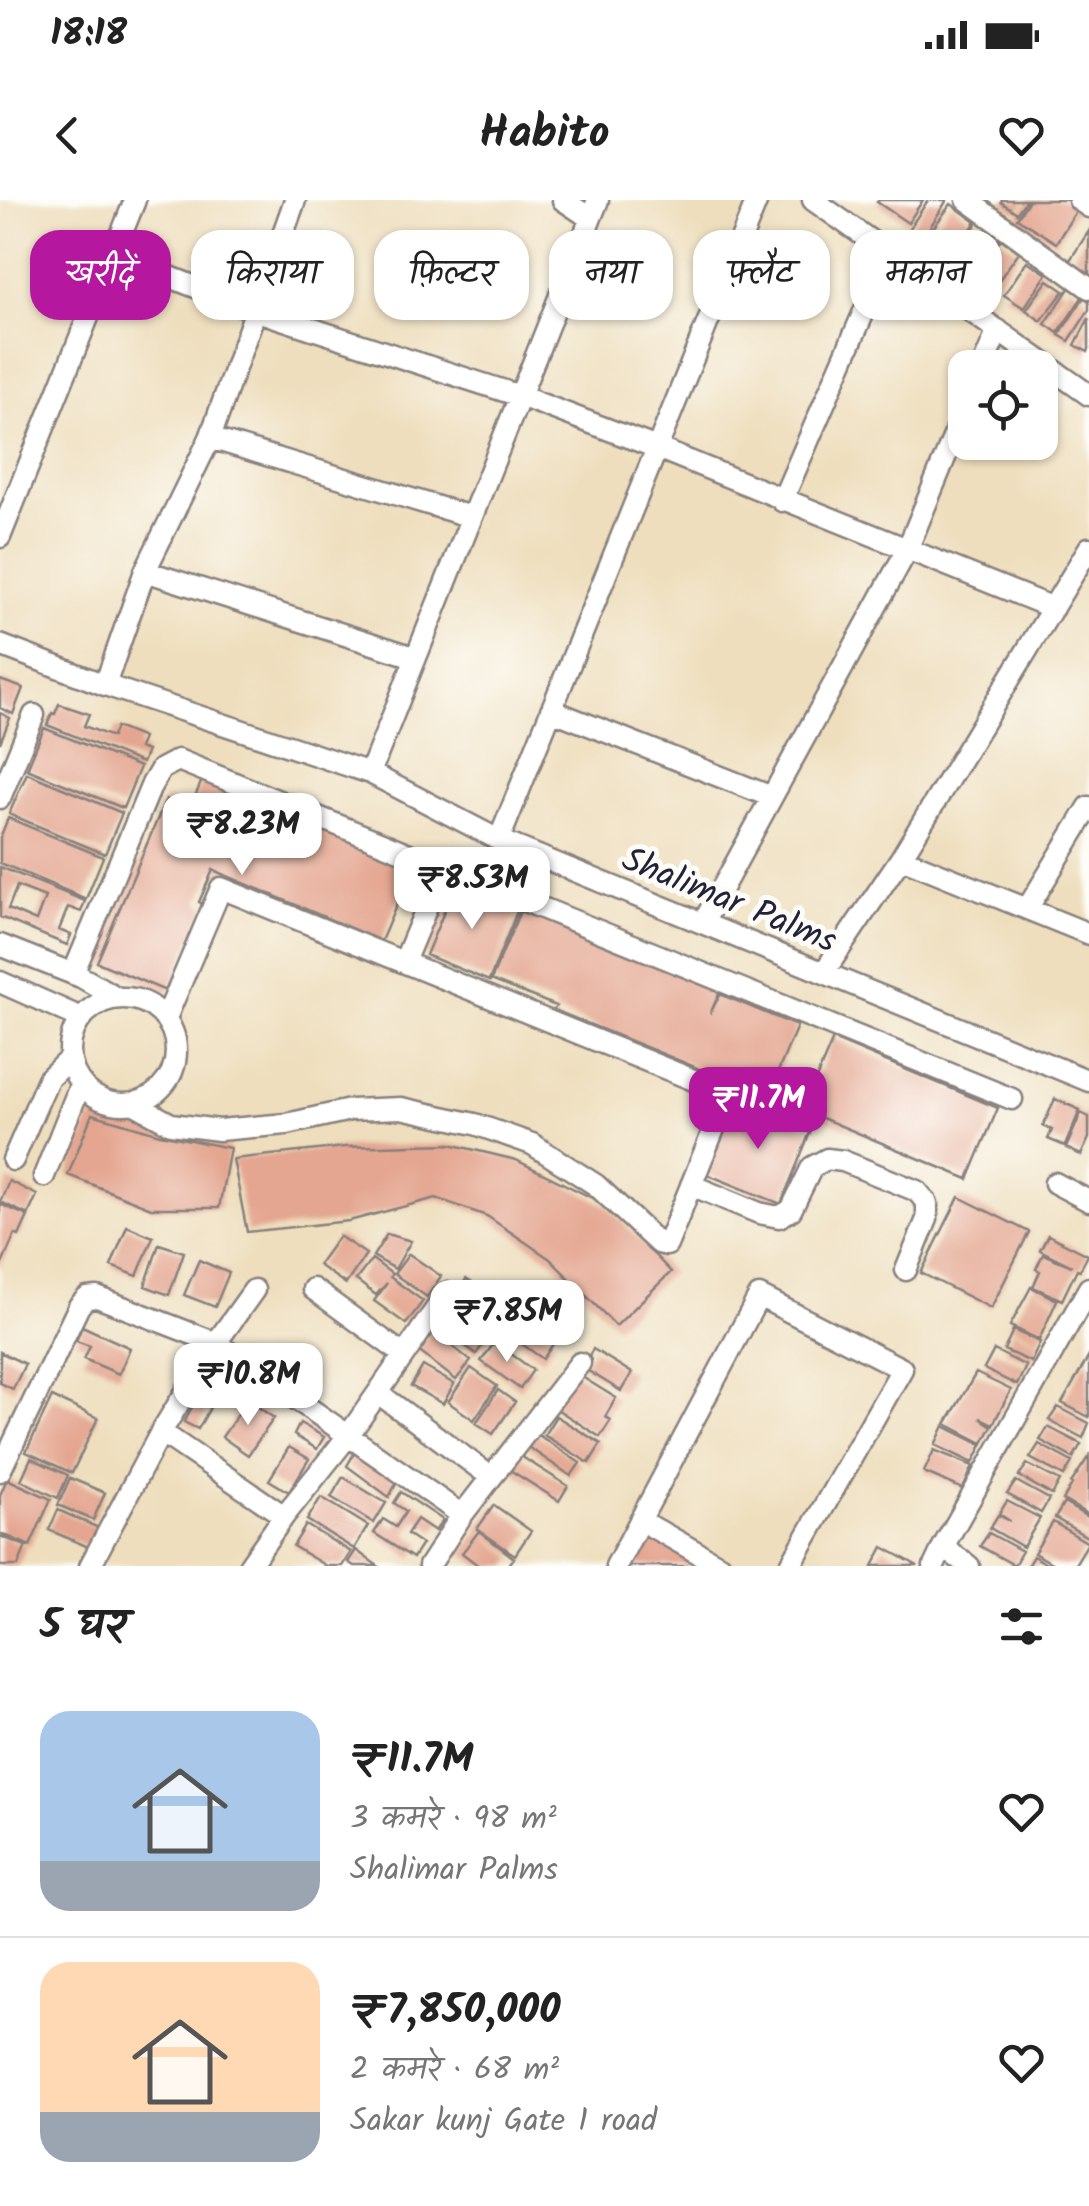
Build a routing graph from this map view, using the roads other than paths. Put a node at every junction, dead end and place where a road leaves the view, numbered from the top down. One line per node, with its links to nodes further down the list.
1 (135, 200): 10 (street)
2 (294, 200): 11 (street)
3 (563, 200): 9 (street)
4 (757, 200): 24 (street)
5 (813, 200): 12 (street)
6 (966, 200): 13 (street)
7 (1080, 200): 8 (street)
8 (1089, 207)
9 (594, 209): 22 (street)
10 (124, 230)
11 (283, 230)
12 (855, 230)
13 (1089, 288)
14 (88, 320): 28 (street)
15 (251, 320): 23 (street)
16 (285, 320): 22 (street)
17 (860, 320): 26 (street)
18 (984, 320): 19 (street)
19 (998, 330): 20 (street); 21 (street)
20 (990, 350)
21 (1089, 394)
22 (520, 396): 24 (street); 27 (street)
23 (210, 438): 27 (street); 31 (street)
24 (657, 448): 26 (street); 36 (street)
25 (948, 450): 30 (street)
26 (782, 500): 30 (street)
27 (470, 516): 34 (street)
28 (0, 537)
29 (1089, 548): 32 (street)
30 (907, 550): 32 (street); 39 (street)
31 (145, 571): 34 (street); 35 (street)
32 (1053, 608): 43 (street)
33 (0, 645): 35 (street, Shalimar Palms)
34 (414, 657): 38 (street)
35 (104, 685): 38 (street, Shalimar Palms)
36 (551, 710): 39 (street); 42 (street)
37 (34, 714): 40 (street)
38 (370, 773): 42 (street, Shalimar Palms)
39 (772, 797): 46 (street)
40 (0, 798)
41 (1089, 807): 45 (street)
42 (499, 840): 46 (street, Shalimar Palms)
43 (900, 858): 45 (street); 50 (street)
44 (443, 868): 49 (street); 51 (street); 59 (street)
45 (1027, 909): 47 (street)
46 (703, 923): 50 (street, Shalimar Palms)
47 (1089, 934)
48 (0, 945): 51 (street)
49 (404, 962): 55 (street); 64 (street)
50 (824, 972): 57 (street, Shalimar Palms)
51 (73, 974): 53 (street)
52 (0, 982): 54 (street)
53 (118, 998): 54 (street); 55 (street)
54 (81, 1018): 56 (street)
55 (166, 1018): 60 (street)
56 (70, 1058): 58 (street); 61 (street)
57 (1089, 1081)
58 (81, 1083): 60 (street); 62 (street)
59 (1012, 1099)
60 (133, 1104): 64 (street)
61 (14, 1160)
62 (44, 1176)
63 (1055, 1183): 65 (street)
64 (691, 1185): 66 (street)
65 (1089, 1201)
66 (906, 1270)
67 (1089, 1288): 82 (street)
68 (313, 1289): 72 (street)
69 (254, 1290): 71 (street)
70 (447, 1293): 72 (street)
71 (216, 1343): 75 (street); 76 (street); 77 (street)
72 (404, 1355): 74 (street)
73 (580, 1363): 78 (street)
74 (378, 1393): 76 (street); 78 (street)
75 (161, 1432): 80 (street); 83 (street)
76 (348, 1436): 79 (street); 80 (street)
77 (0, 1471)
78 (491, 1477): 79 (street)
79 (462, 1515): 85 (street)
80 (284, 1516): 84 (street)
81 (640, 1520): 86 (street); 87 (street); 88 (street)
82 (938, 1557): 89 (street)
83 (90, 1566)
84 (249, 1566)
85 (429, 1566)
86 (616, 1566)
87 (722, 1566)
88 (790, 1566)
89 (969, 1566)

